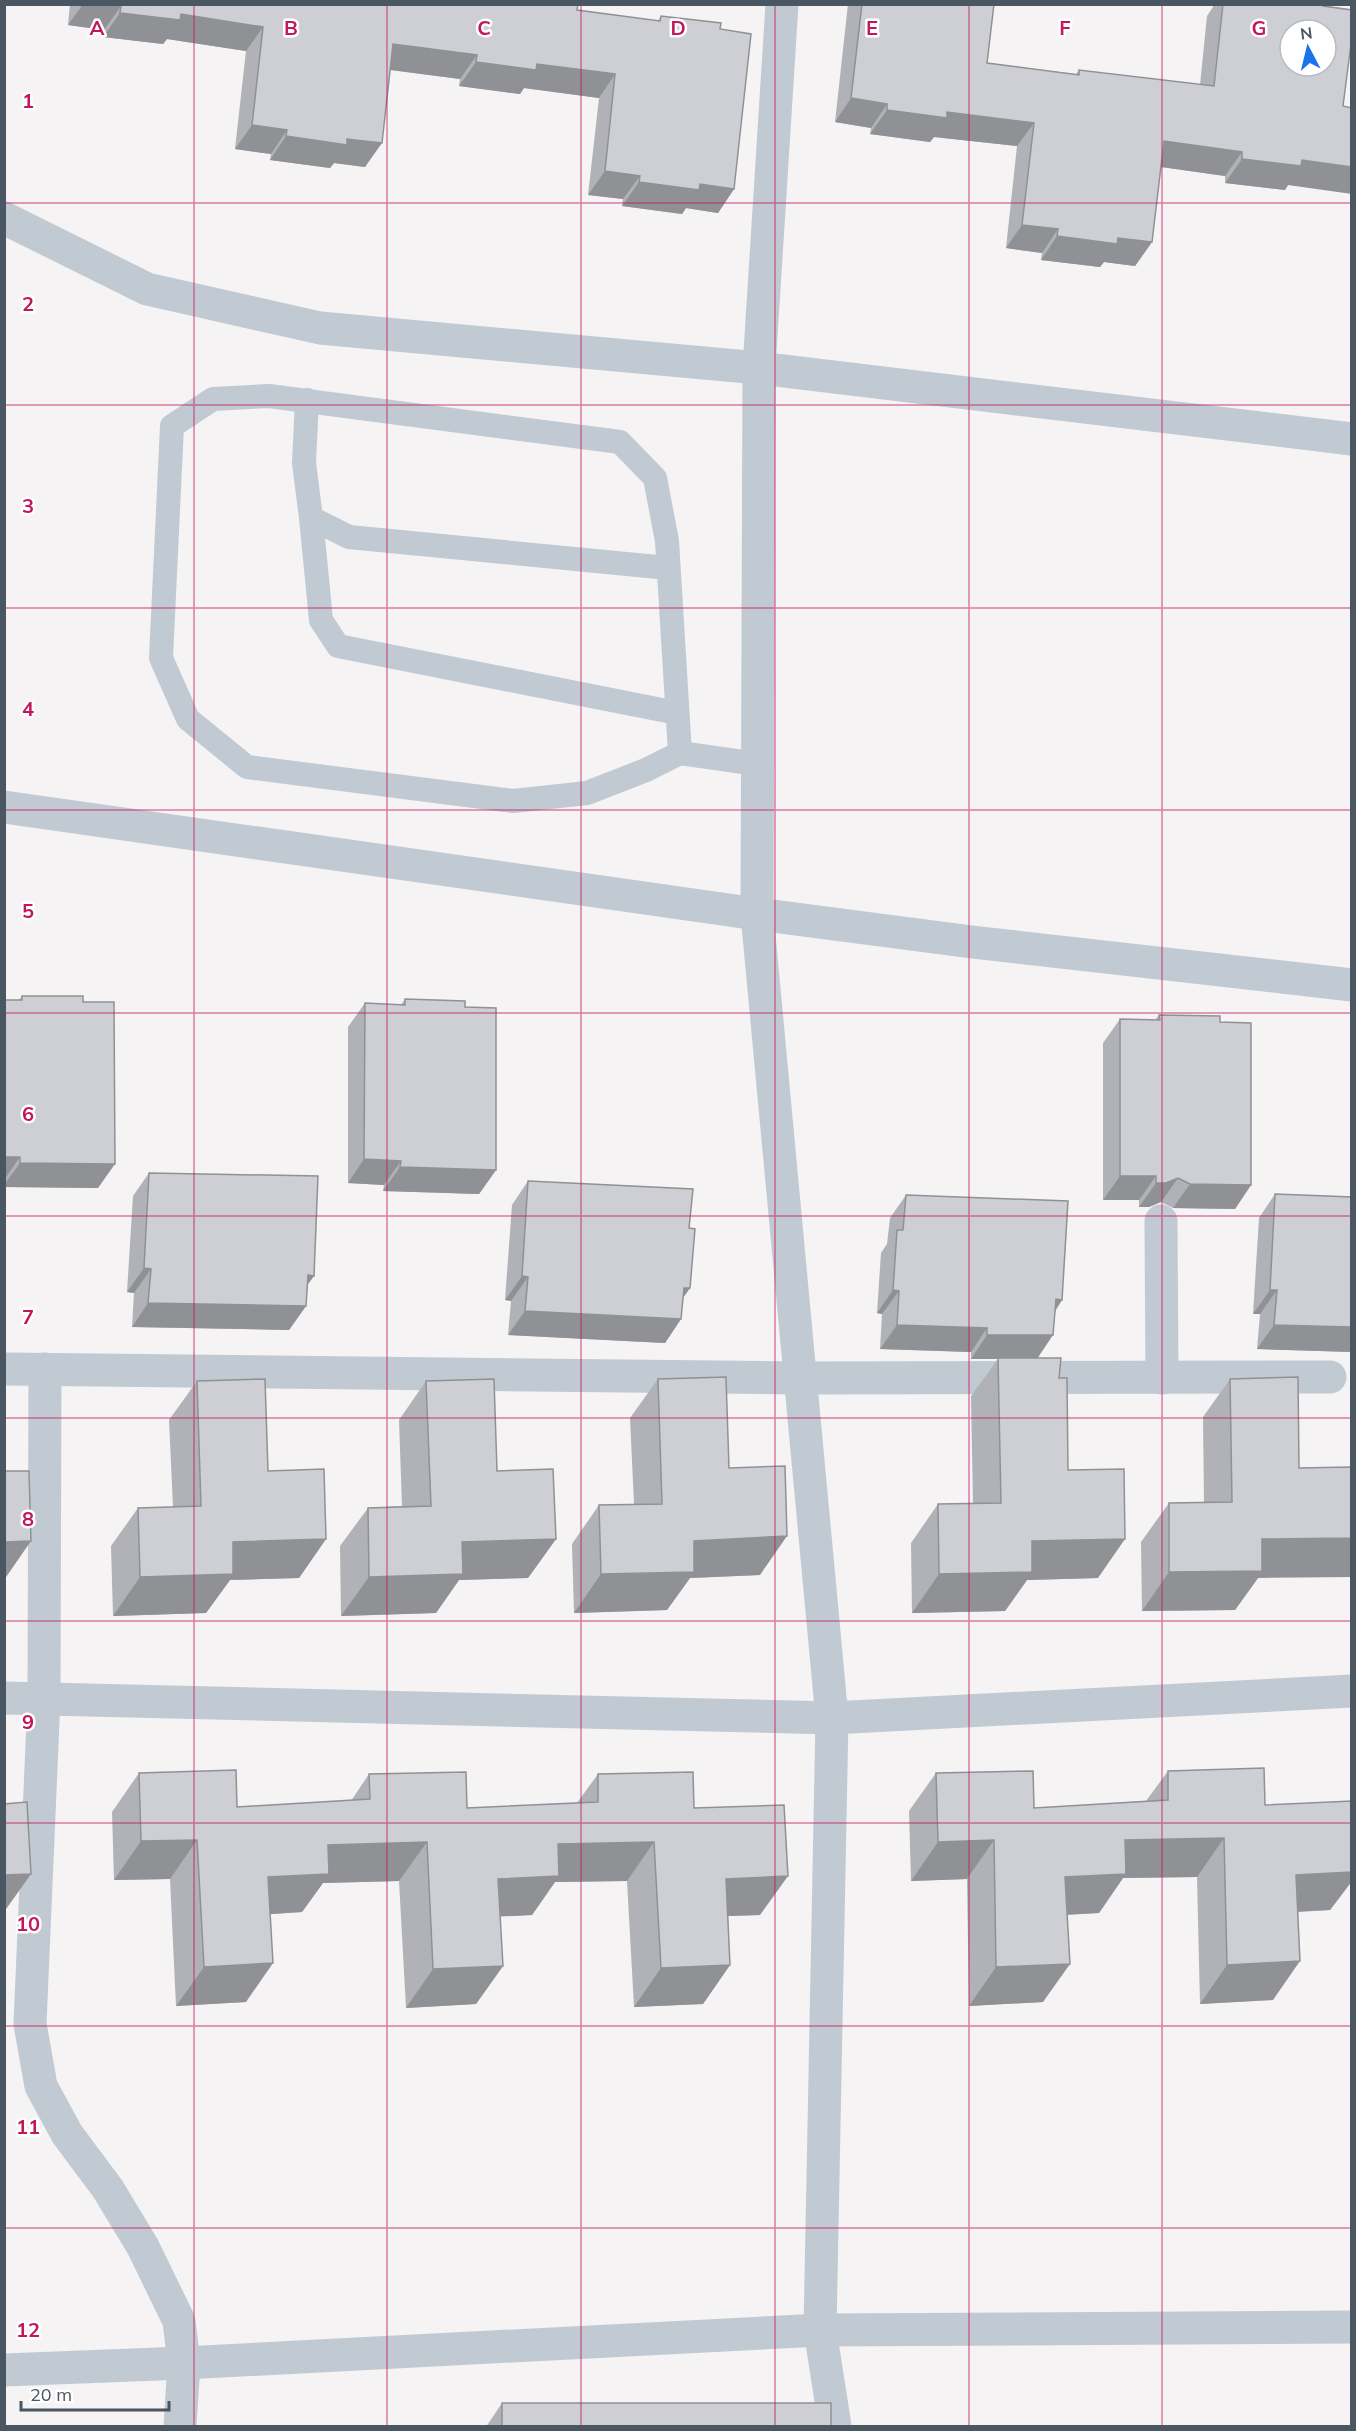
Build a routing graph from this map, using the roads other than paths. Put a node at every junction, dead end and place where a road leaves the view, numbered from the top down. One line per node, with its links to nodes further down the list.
1 (782, 4): 3 (street)
2 (4, 218): 3 (street)
3 (759, 368): 5 (street); 10 (street)
4 (307, 400): 6 (lane); 7 (lane); 9 (lane)
5 (1352, 439)
6 (311, 518): 7 (lane); 8 (lane)
7 (668, 568): 8 (lane)
8 (677, 713): 9 (lane)
9 (680, 753): 10 (lane)
10 (757, 764): 12 (street)
11 (4, 807): 12 (street)
12 (757, 914): 13 (street); 18 (street)
13 (1352, 985)
14 (1161, 1221): 19 (street)
15 (4, 1369): 16 (street)
16 (45, 1369): 18 (street); 22 (street)
17 (1330, 1377): 19 (street)
18 (799, 1378): 19 (street); 23 (street)
19 (1162, 1378)
20 (1352, 1690): 23 (street)
21 (4, 1698): 22 (street)
22 (44, 1698): 23 (street); 26 (street)
23 (832, 1718): 25 (street)
24 (1352, 2327): 25 (street)
25 (820, 2330): 26 (street); 29 (street)
26 (184, 2363): 27 (street); 28 (street)
27 (4, 2370)
28 (180, 2427)
29 (835, 2427)

